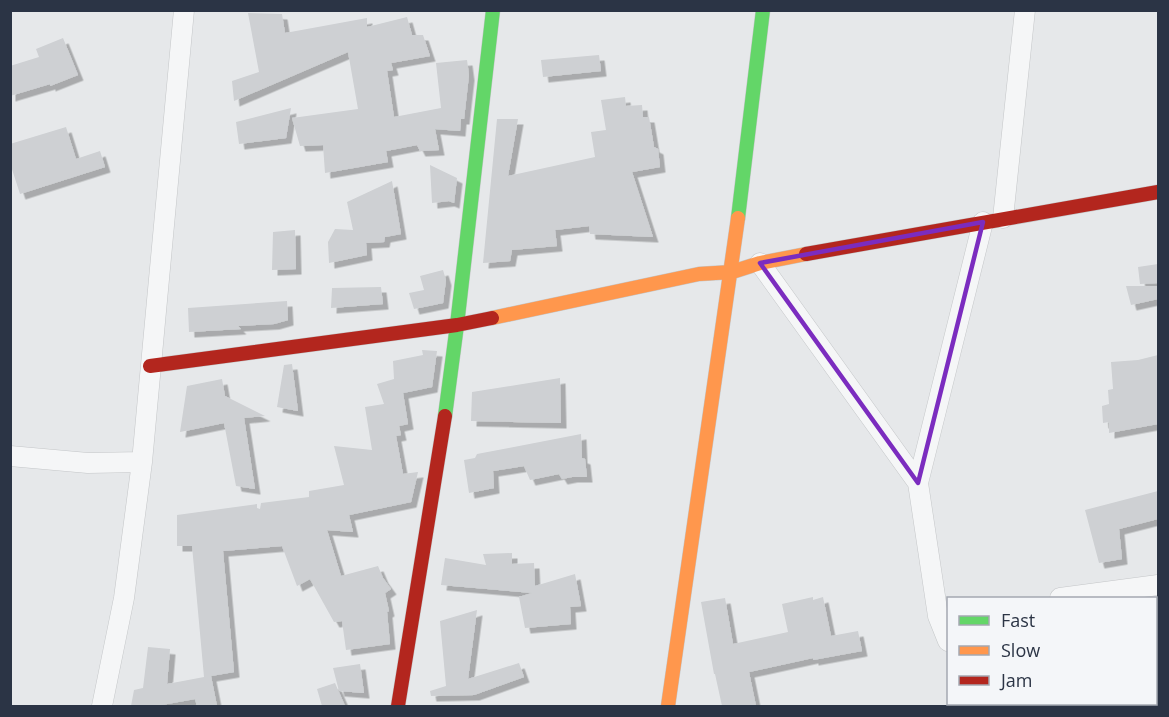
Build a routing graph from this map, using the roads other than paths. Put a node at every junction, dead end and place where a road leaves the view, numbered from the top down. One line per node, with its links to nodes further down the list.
1 (184, 10): 11 (street)
2 (493, 10): 10 (street)
3 (763, 10): 9 (street)
4 (1025, 10): 6 (street)
5 (1158, 192): 6 (street)
6 (1003, 218): 7 (street)
7 (983, 222): 8 (street); 14 (street)
8 (760, 263): 9 (street); 14 (street)
9 (732, 272): 10 (street); 21 (street)
10 (457, 325): 11 (street); 20 (street)
11 (150, 366): 13 (street)
12 (10, 456): 13 (street)
13 (142, 462): 19 (street)
14 (918, 483): 17 (street)
15 (1158, 585): 16 (street)
16 (1068, 597)
17 (943, 615): 18 (street)
18 (947, 636)
19 (102, 706)
20 (398, 706)
21 (668, 706)

